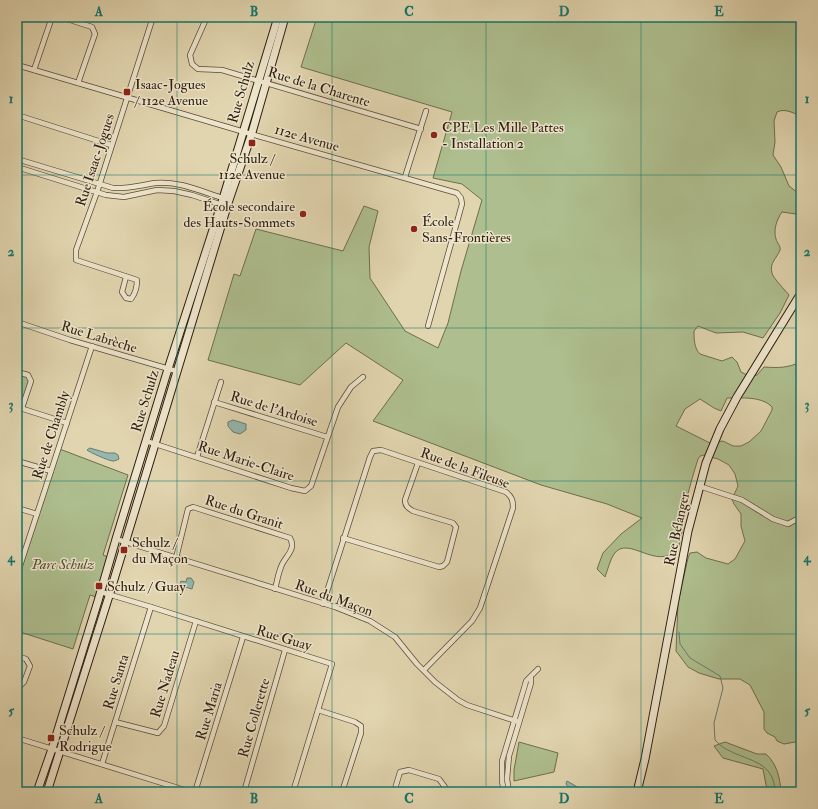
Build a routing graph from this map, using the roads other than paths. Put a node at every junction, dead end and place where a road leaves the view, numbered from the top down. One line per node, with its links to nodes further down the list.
1 (56, 17): 10 (street)
2 (61, 17): 13 (street)
3 (153, 17): 14 (street, Rue Isaac-Jogues)
4 (208, 17): 11 (street, Rue de la Charente)
5 (217, 17): 6 (street)
6 (228, 17)
7 (278, 17): 11 (street, Rue Schulz)
8 (285, 17): 12 (street, Rue Schulz)
9 (17, 65): 10 (street, 112e Avenue)
10 (34, 70): 13 (street, 112e Avenue)
11 (258, 80): 12 (street, Rue de la Charente); 18 (street, Rue Schulz)
12 (266, 82): 17 (street, Rue de la Charente); 19 (street, Rue Schulz)
13 (78, 83): 14 (street, 112e Avenue)
14 (127, 97): 18 (street, 112e Avenue); 20 (street, Rue Isaac-Jogues)
15 (426, 111): 17 (street)
16 (17, 115): 20 (street)
17 (421, 129): 25 (street)
18 (243, 132): 19 (street, 112e Avenue); 22 (street, Rue Schulz)
19 (251, 134): 23 (street, Rue Schulz); 25 (street, 112e Avenue)
20 (111, 145): 26 (street, Rue Isaac-Jogues)
21 (17, 159): 26 (street)
22 (233, 164): 23 (street); 28 (street, Rue Schulz)
23 (241, 167): 28 (street, Rue Schulz)
24 (17, 168): 27 (street)
25 (405, 177): 32 (street, 112e Avenue)
26 (100, 184): 27 (street, Rue Isaac-Jogues); 28 (street)
27 (97, 192): 28 (street); 29 (street, Rue Isaac-Jogues)
28 (225, 202): 34 (street, Rue Schulz); 35 (street, Rue Schulz)
29 (126, 277): 29 (street)
30 (801, 293): 49 (street, Rue Bélanger)
31 (17, 322): 33 (street, Rue Labrèche)
32 (428, 326)
33 (92, 346): 34 (street, Rue Labrèche); 41 (street, Rue de Chambly)
34 (168, 369): 35 (street, Rue Labrèche); 43 (street, Rue Schulz)
35 (176, 371): 44 (street, Rue Schulz)
36 (17, 372): 40 (street)
37 (363, 377): 42 (street, Rue Marie-Claire)
38 (220, 382): 39 (street)
39 (214, 402): 42 (street, Rue de l'Ardoise); 45 (street)
40 (19, 408): 41 (street)
41 (67, 423): 48 (street, Rue de Chambly)
42 (327, 437): 45 (street, Rue Marie-Claire)
43 (146, 441): 44 (street, Rue Marie-Claire); 50 (street, Rue Schulz)
44 (154, 443): 45 (street, Rue Marie-Claire); 51 (street, Rue Schulz)
45 (198, 457)
46 (17, 461): 48 (street)
47 (418, 463): 55 (street, Rue de la Fileuse); 55 (street); 73 (street, Rue de la Fileuse)
48 (51, 472): 53 (street, Rue de Chambly)
49 (699, 486): 54 (street); 95 (street, Rue Bélanger)
50 (129, 496): 51 (street); 56 (street, Rue Schulz)
51 (137, 498): 57 (street, Rue Schulz)
52 (17, 508): 53 (street)
53 (37, 514): 59 (street, Rue de Chambly)
54 (801, 517)
55 (343, 538): 64 (street, Rue de la Fileuse)
56 (116, 539): 57 (street, Rue du Maçon); 62 (street, Rue Schulz)
57 (124, 542): 58 (street, Rue du Maçon); 63 (street, Rue Schulz)
58 (176, 558): 61 (street, Rue du Maçon); 61 (street, Rue du Granit)
59 (18, 565): 60 (street, Rue de Chambly)
60 (17, 575)
61 (275, 589): 64 (street, Rue du Maçon)
62 (101, 592): 63 (street, Rue Guay); 69 (street, Rue Schulz)
63 (109, 594): 65 (street, Rue Guay); 71 (street, Rue Schulz)
64 (323, 604): 73 (street, Rue du Maçon)
65 (151, 607): 66 (street, Rue Guay); 77 (street, Rue Santa)
66 (196, 621): 67 (street, Rue Guay); 77 (street, Rue Nadeau)
67 (243, 636): 68 (street, Rue Guay); 87 (street, Rue Maria)
68 (285, 650): 75 (street, Rue Guay); 88 (street, Rue Collerette)
69 (82, 654): 71 (street); 79 (street, Rue Schulz)
70 (17, 656): 74 (street)
71 (90, 656): 80 (street, Rue Schulz)
72 (538, 669): 76 (street)
73 (424, 670): 76 (street, Rue du Maçon)
74 (17, 689)
75 (318, 710): 89 (street, Rue Guay); 90 (street)
76 (517, 721): 93 (street); 94 (street)
77 (116, 722): 81 (street, Rue Santa)
78 (17, 738): 79 (street)
79 (52, 749): 80 (street); 84 (street, Rue Schulz)
80 (60, 751): 81 (street); 85 (street, Rue Schulz)
81 (102, 764): 86 (street)
82 (17, 789): 83 (street)
83 (27, 792)
84 (37, 792)
85 (47, 792)
86 (191, 792)
87 (195, 792)
88 (244, 792)
89 (293, 792)
90 (342, 792)
91 (394, 792): 92 (street)
92 (443, 792)
93 (504, 792)
94 (509, 792)
95 (637, 792)

